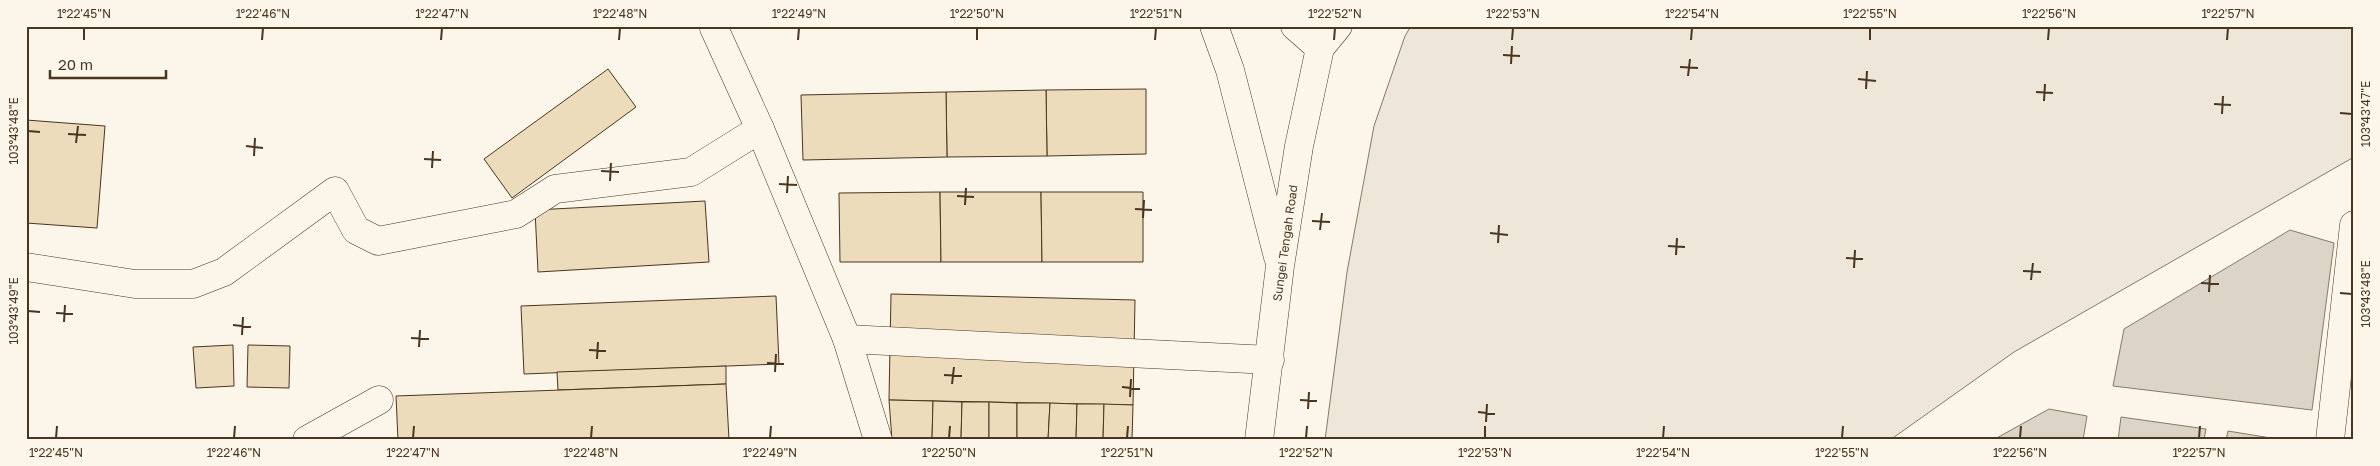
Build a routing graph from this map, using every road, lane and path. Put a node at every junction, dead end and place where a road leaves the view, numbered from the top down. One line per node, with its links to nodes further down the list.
1 (1214, 26): 8 (street)
2 (1295, 26): 5 (street)
3 (1338, 26): 5 (street, Sungei Tengah Road)
4 (714, 28): 6 (street)
5 (1320, 48): 8 (street, Sungei Tengah Road)
6 (760, 129): 9 (street); 10 (street)
7 (2354, 225): 16 (street)
8 (1280, 266): 11 (street, Sungei Tengah Road)
9 (26, 267)
10 (847, 339): 11 (street); 14 (street)
11 (1270, 360): 15 (street, Sungei Tengah Road)
12 (379, 400): 13 (street)
13 (307, 440)
14 (878, 440)
15 (1259, 440)
16 (2330, 440)

